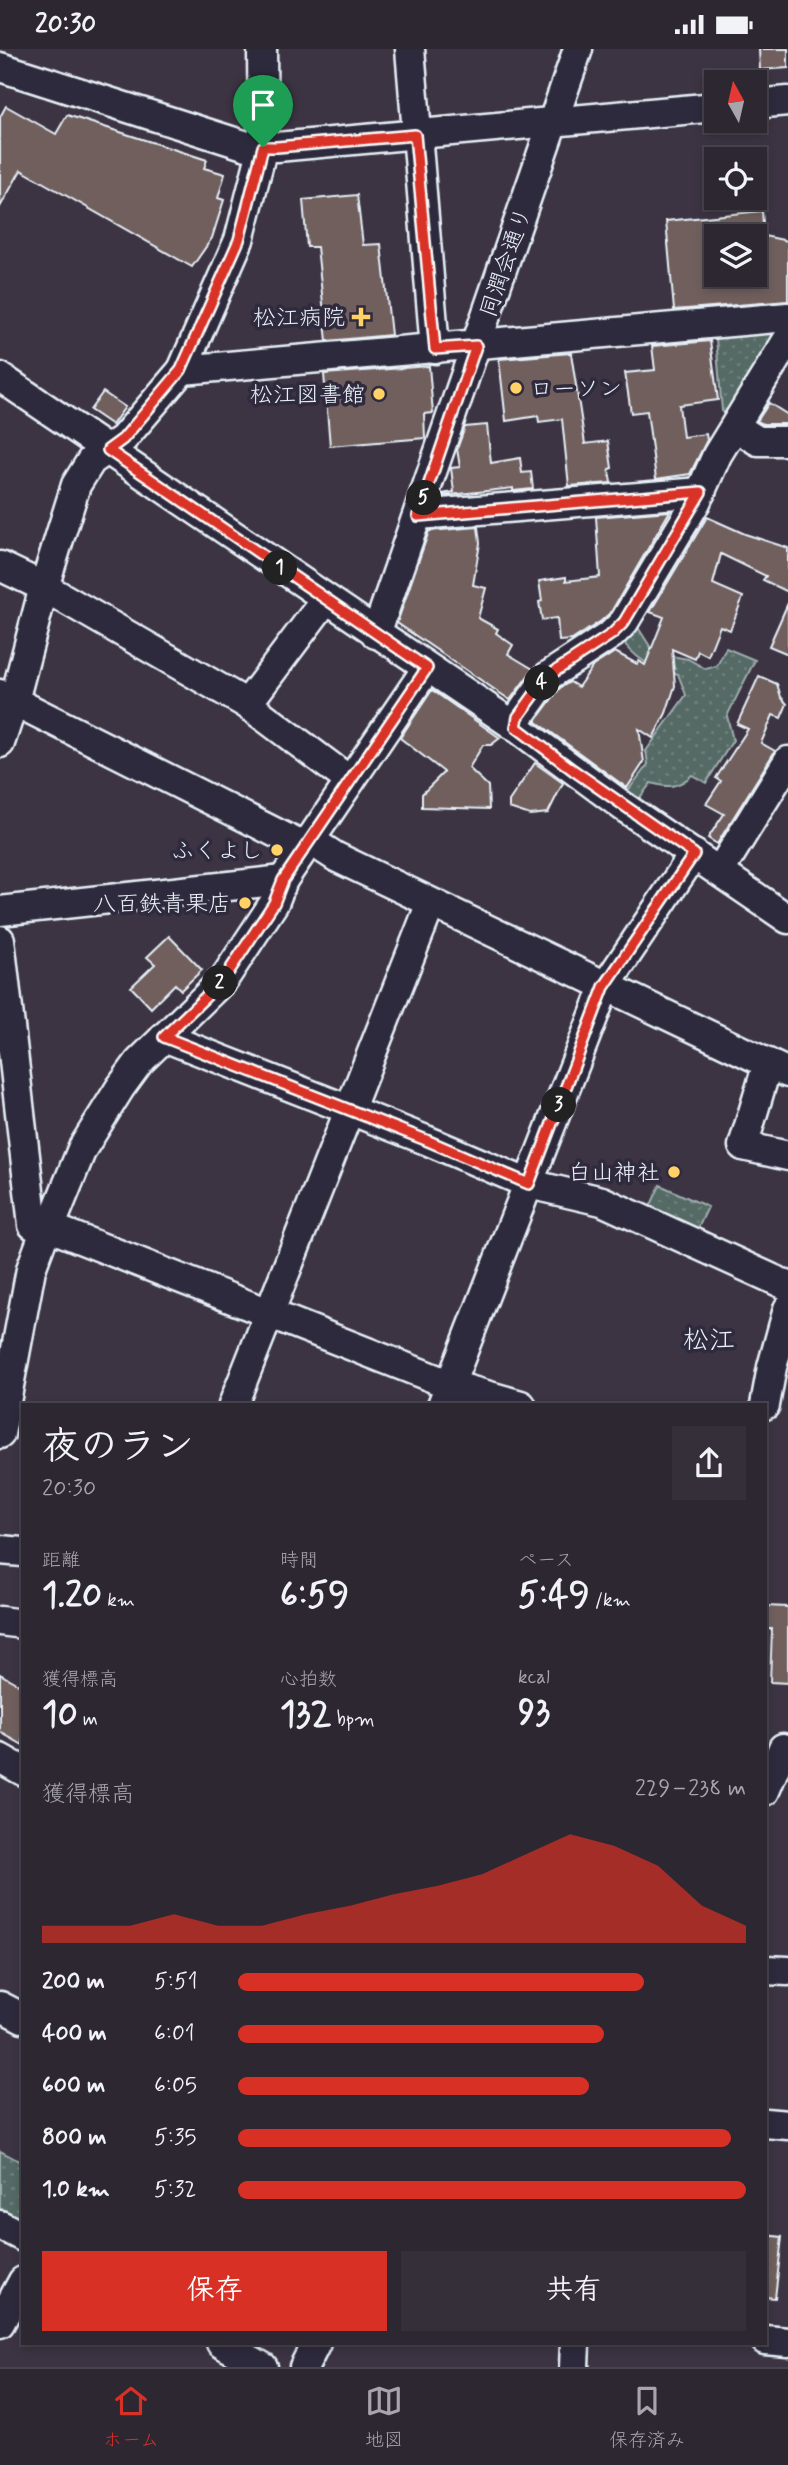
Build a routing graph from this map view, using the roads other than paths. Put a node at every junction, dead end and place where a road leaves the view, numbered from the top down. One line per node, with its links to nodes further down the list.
1 (262, 49): 10 (street)
2 (410, 49): 9 (street)
3 (578, 49): 8 (street, 同潤会通り)
4 (0, 67): 10 (street)
5 (788, 101): 6 (street)
6 (767, 103)
7 (704, 108): 8 (street)
8 (553, 123): 9 (street); 13 (street, 同潤会通り)
9 (415, 135): 10 (street); 14 (street)
10 (263, 147): 15 (street)
11 (788, 317): 13 (street)
12 (788, 339): 17 (street)
13 (476, 346): 14 (street); 21 (street, 同潤会通り)
14 (435, 349): 15 (street)
15 (181, 370): 19 (street)
16 (0, 377): 19 (street)
17 (736, 426): 18 (street); 20 (street)
18 (788, 441)
19 (108, 450): 23 (street); 24 (street)
20 (701, 492): 21 (street); 29 (street)
21 (418, 516): 25 (street, 同潤会通り)
22 (0, 566): 23 (street)
23 (44, 587): 27 (street); 28 (street)
24 (326, 600): 25 (street); 28 (street)
25 (376, 634): 26 (street)
26 (427, 668): 29 (street); 32 (street)
27 (7, 698): 30 (street); 33 (street)
28 (247, 704): 32 (street)
29 (516, 727): 34 (street)
30 (0, 743)
31 (788, 761): 35 (street)
32 (350, 781): 33 (street)
33 (308, 843): 36 (street); 37 (street)
34 (694, 854): 35 (street); 41 (street)
35 (720, 871): 39 (street)
36 (283, 880): 38 (street); 42 (street)
37 (430, 903): 41 (street); 44 (street)
38 (0, 911)
39 (788, 919)
40 (0, 940): 45 (street)
41 (604, 987): 43 (street); 47 (street)
42 (164, 1037): 44 (street); 48 (street)
43 (778, 1068): 46 (street)
44 (350, 1110): 47 (street); 51 (street)
45 (10, 1127): 48 (street)
46 (788, 1156)
47 (529, 1184): 49 (street); 53 (street)
48 (47, 1226): 51 (street); 52 (street)
49 (788, 1286)
50 (788, 1309): 56 (street)
51 (270, 1315): 53 (street); 54 (street)
52 (10, 1324): 59 (street)
53 (446, 1395): 55 (street)
54 (234, 1403)
55 (506, 1403)
56 (766, 1403)
57 (767, 1408): 58 (street)
58 (788, 1413)
59 (0, 1434)
60 (0, 1550): 61 (street)
61 (21, 1552)
62 (0, 1621): 63 (street)
63 (21, 1624)
64 (779, 1746): 67 (street)
65 (0, 1758): 66 (street)
66 (21, 1770)
67 (767, 1785)
68 (767, 1970): 69 (street)
69 (788, 1971)
70 (0, 2006): 71 (street)
71 (21, 2017)
72 (767, 2123): 73 (street)
73 (788, 2125)
74 (0, 2225): 75 (street)
75 (21, 2236)
76 (21, 2285): 77 (street)
77 (0, 2323)
78 (767, 2340): 79 (street)
79 (788, 2342)
80 (224, 2345): 83 (street)
81 (315, 2345): 84 (street)
82 (575, 2345): 85 (street)
83 (263, 2367)
84 (304, 2367)
85 (574, 2367)

